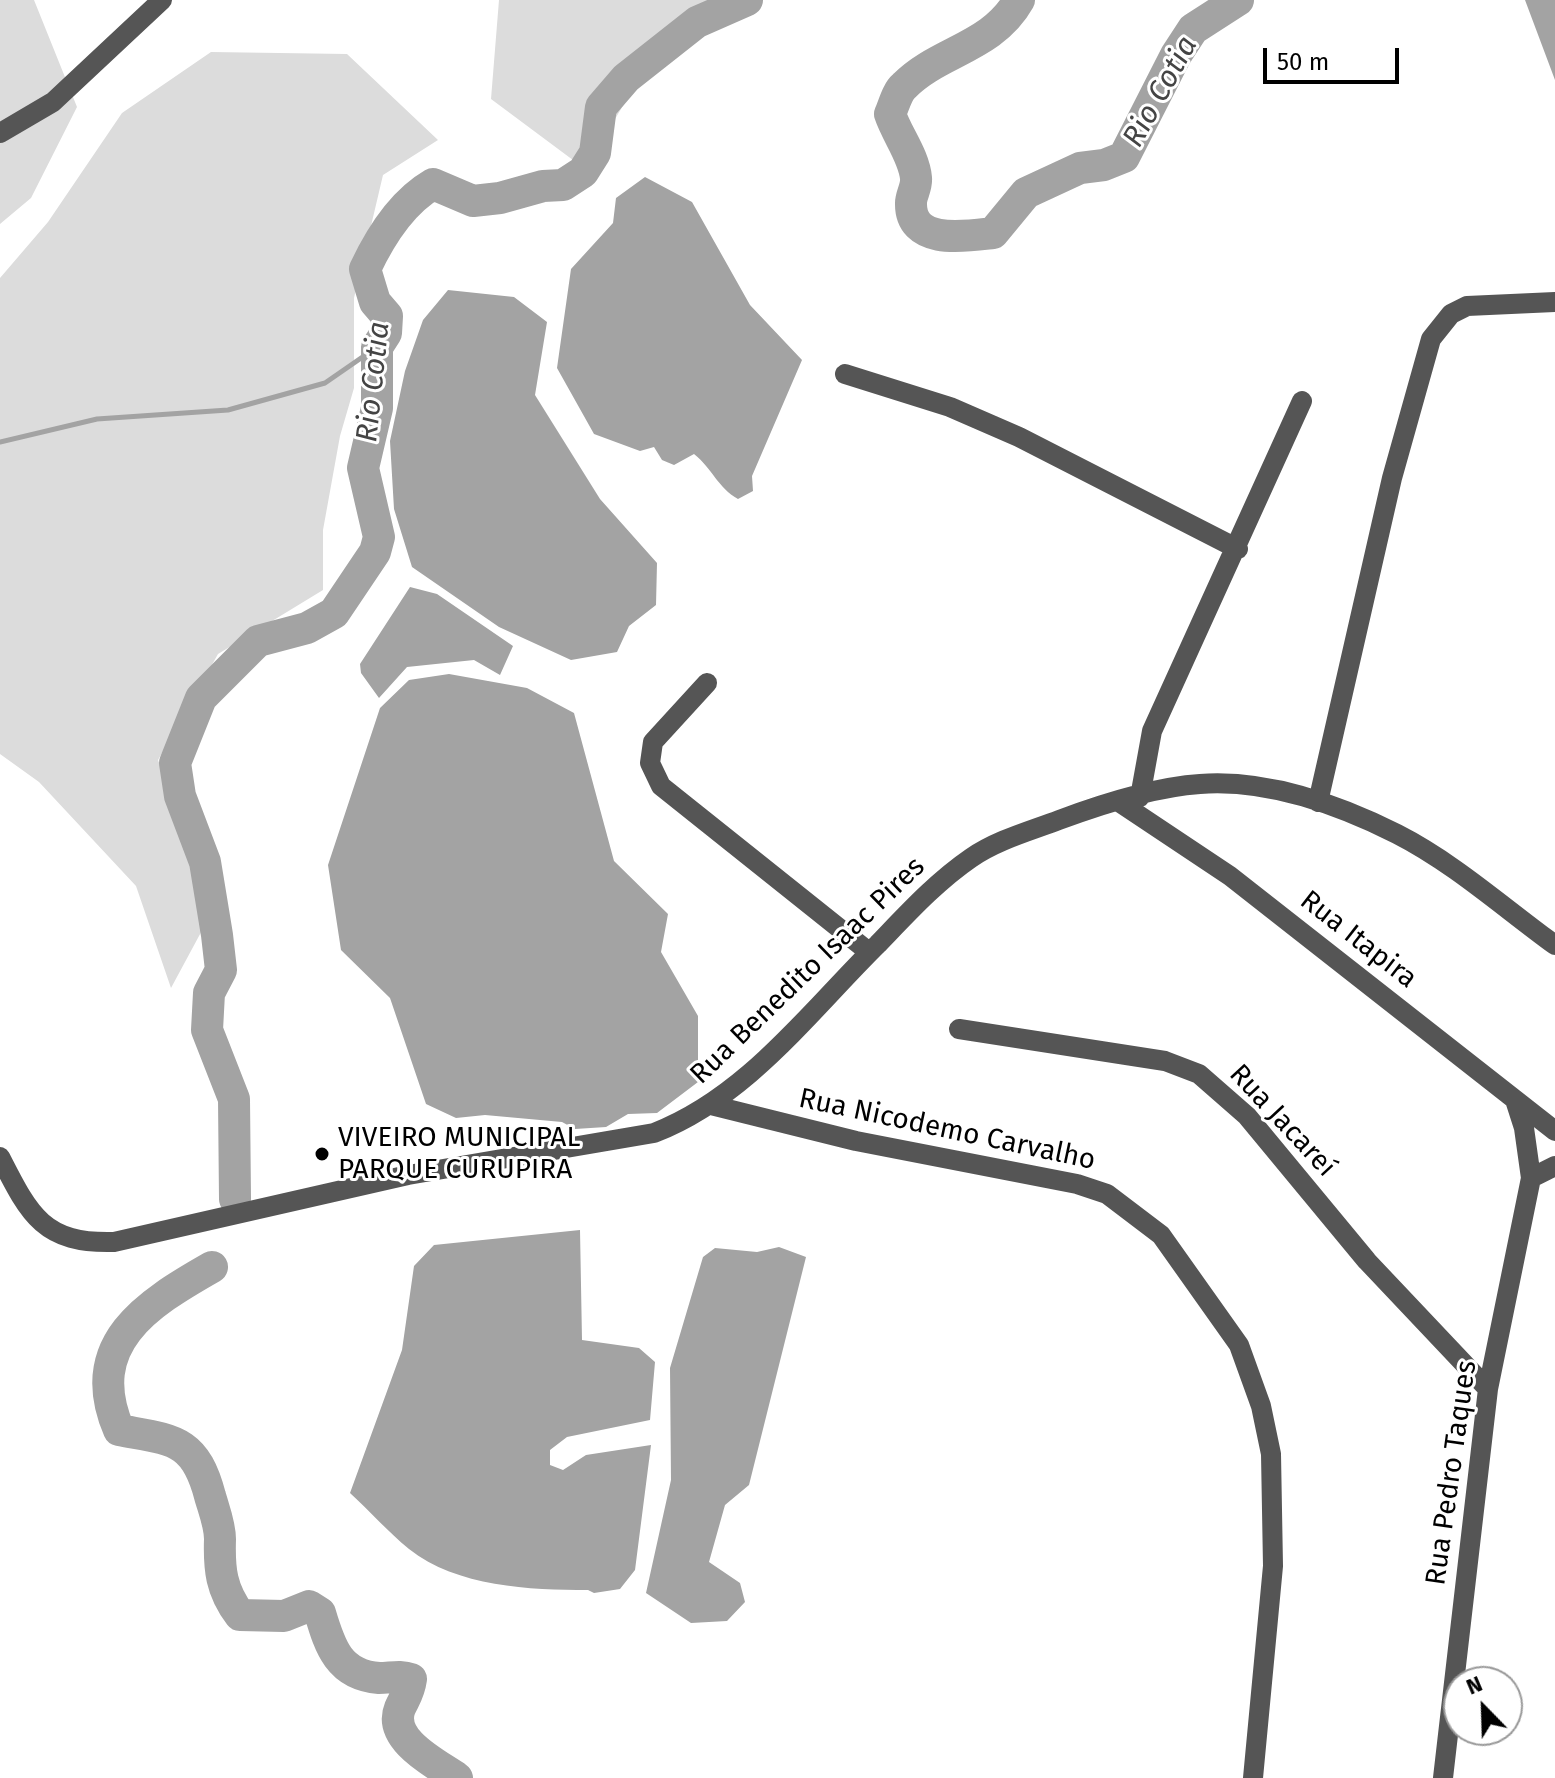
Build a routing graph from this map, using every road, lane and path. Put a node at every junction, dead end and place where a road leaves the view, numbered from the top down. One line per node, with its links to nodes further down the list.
1 (162, 0): 2 (street)
2 (0, 133)
3 (1555, 302): 10 (street)
4 (845, 374): 6 (street)
5 (1302, 401): 6 (street)
6 (1238, 549): 8 (street)
7 (707, 683): 12 (street)
8 (1140, 797): 9 (street, Rua Benedito Isaac Pires); 10 (street, Rua Benedito Isaac Pires)
9 (1119, 802): 12 (street, Rua Benedito Isaac Pires); 14 (street, Rua Itapira)
10 (1318, 802): 11 (street, Rua Benedito Isaac Pires)
11 (1555, 945)
12 (869, 952): 15 (street, Rua Benedito Isaac Pires)
13 (959, 1029): 20 (street, Rua Jacareí)
14 (1515, 1100): 16 (street, Rua Itapira); 19 (street, Rua Pedro Taques)
15 (711, 1105): 17 (street, Rua Benedito Isaac Pires); 21 (street, Rua Nicodemo Carvalho)
16 (1555, 1131)
17 (0, 1157)
18 (1555, 1166): 19 (street)
19 (1531, 1178): 20 (street, Rua Pedro Taques)
20 (1488, 1389): 22 (street, Rua Pedro Taques)
21 (1253, 1778)
22 (1443, 1778)

